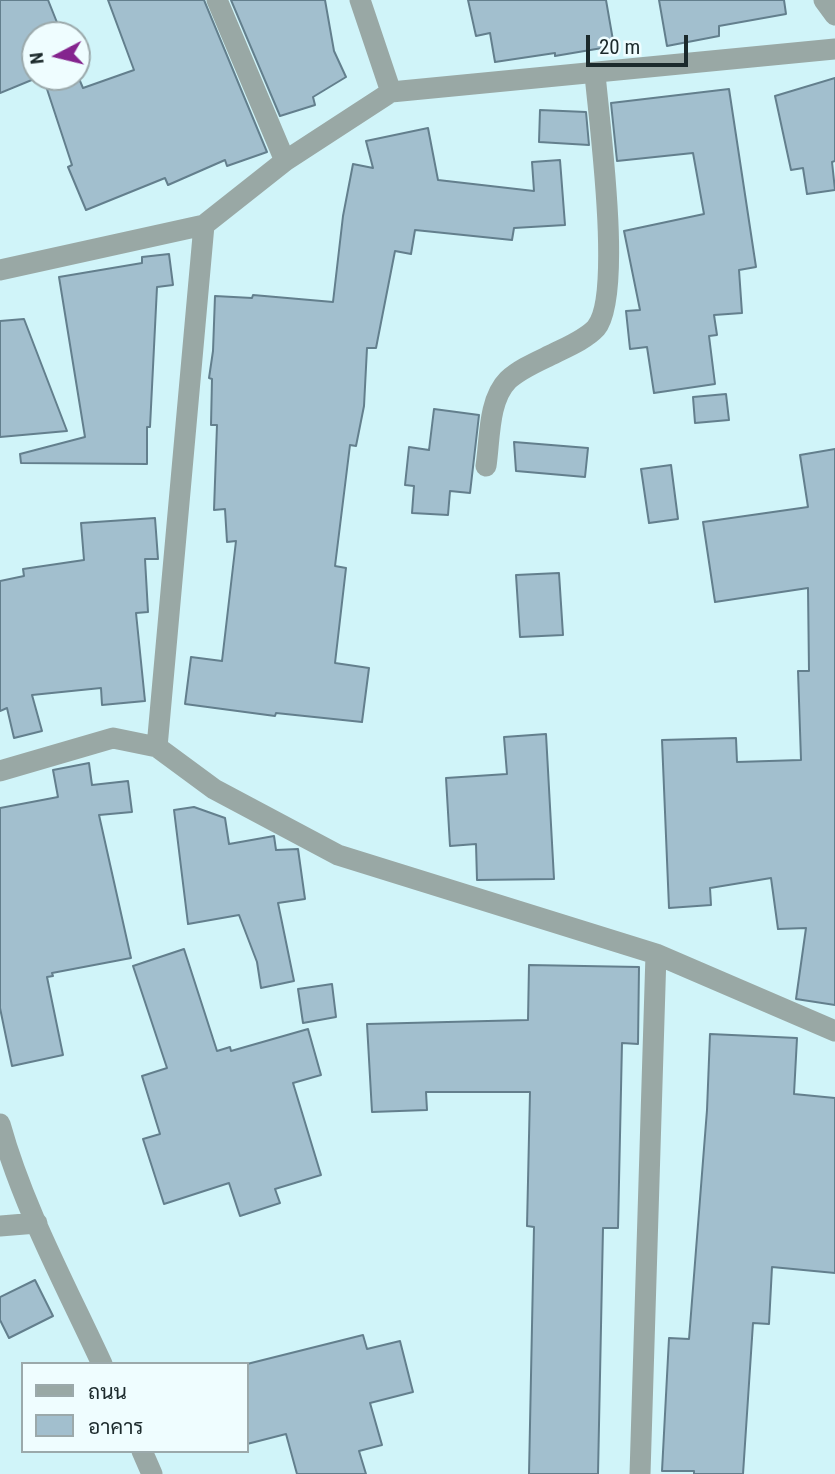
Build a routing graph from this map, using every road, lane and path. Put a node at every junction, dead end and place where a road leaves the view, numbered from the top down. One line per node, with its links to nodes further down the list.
1 (217, 0): 8 (street)
2 (360, 0): 7 (street)
3 (824, 0): 4 (street)
4 (835, 15)
5 (835, 49): 6 (street)
6 (595, 74): 7 (street); 11 (street)
7 (391, 92): 8 (street)
8 (285, 161): 9 (street)
9 (204, 225): 10 (street); 12 (street)
10 (0, 270)
11 (486, 466)
12 (157, 747): 13 (street); 14 (street)
13 (0, 771)
14 (656, 954): 15 (street); 22 (street)
15 (835, 1031)
16 (0, 1124): 17 (street)
17 (37, 1223): 18 (street); 19 (street)
18 (0, 1226)
19 (101, 1362)
20 (143, 1453): 21 (street)
21 (152, 1474)
22 (640, 1474)

